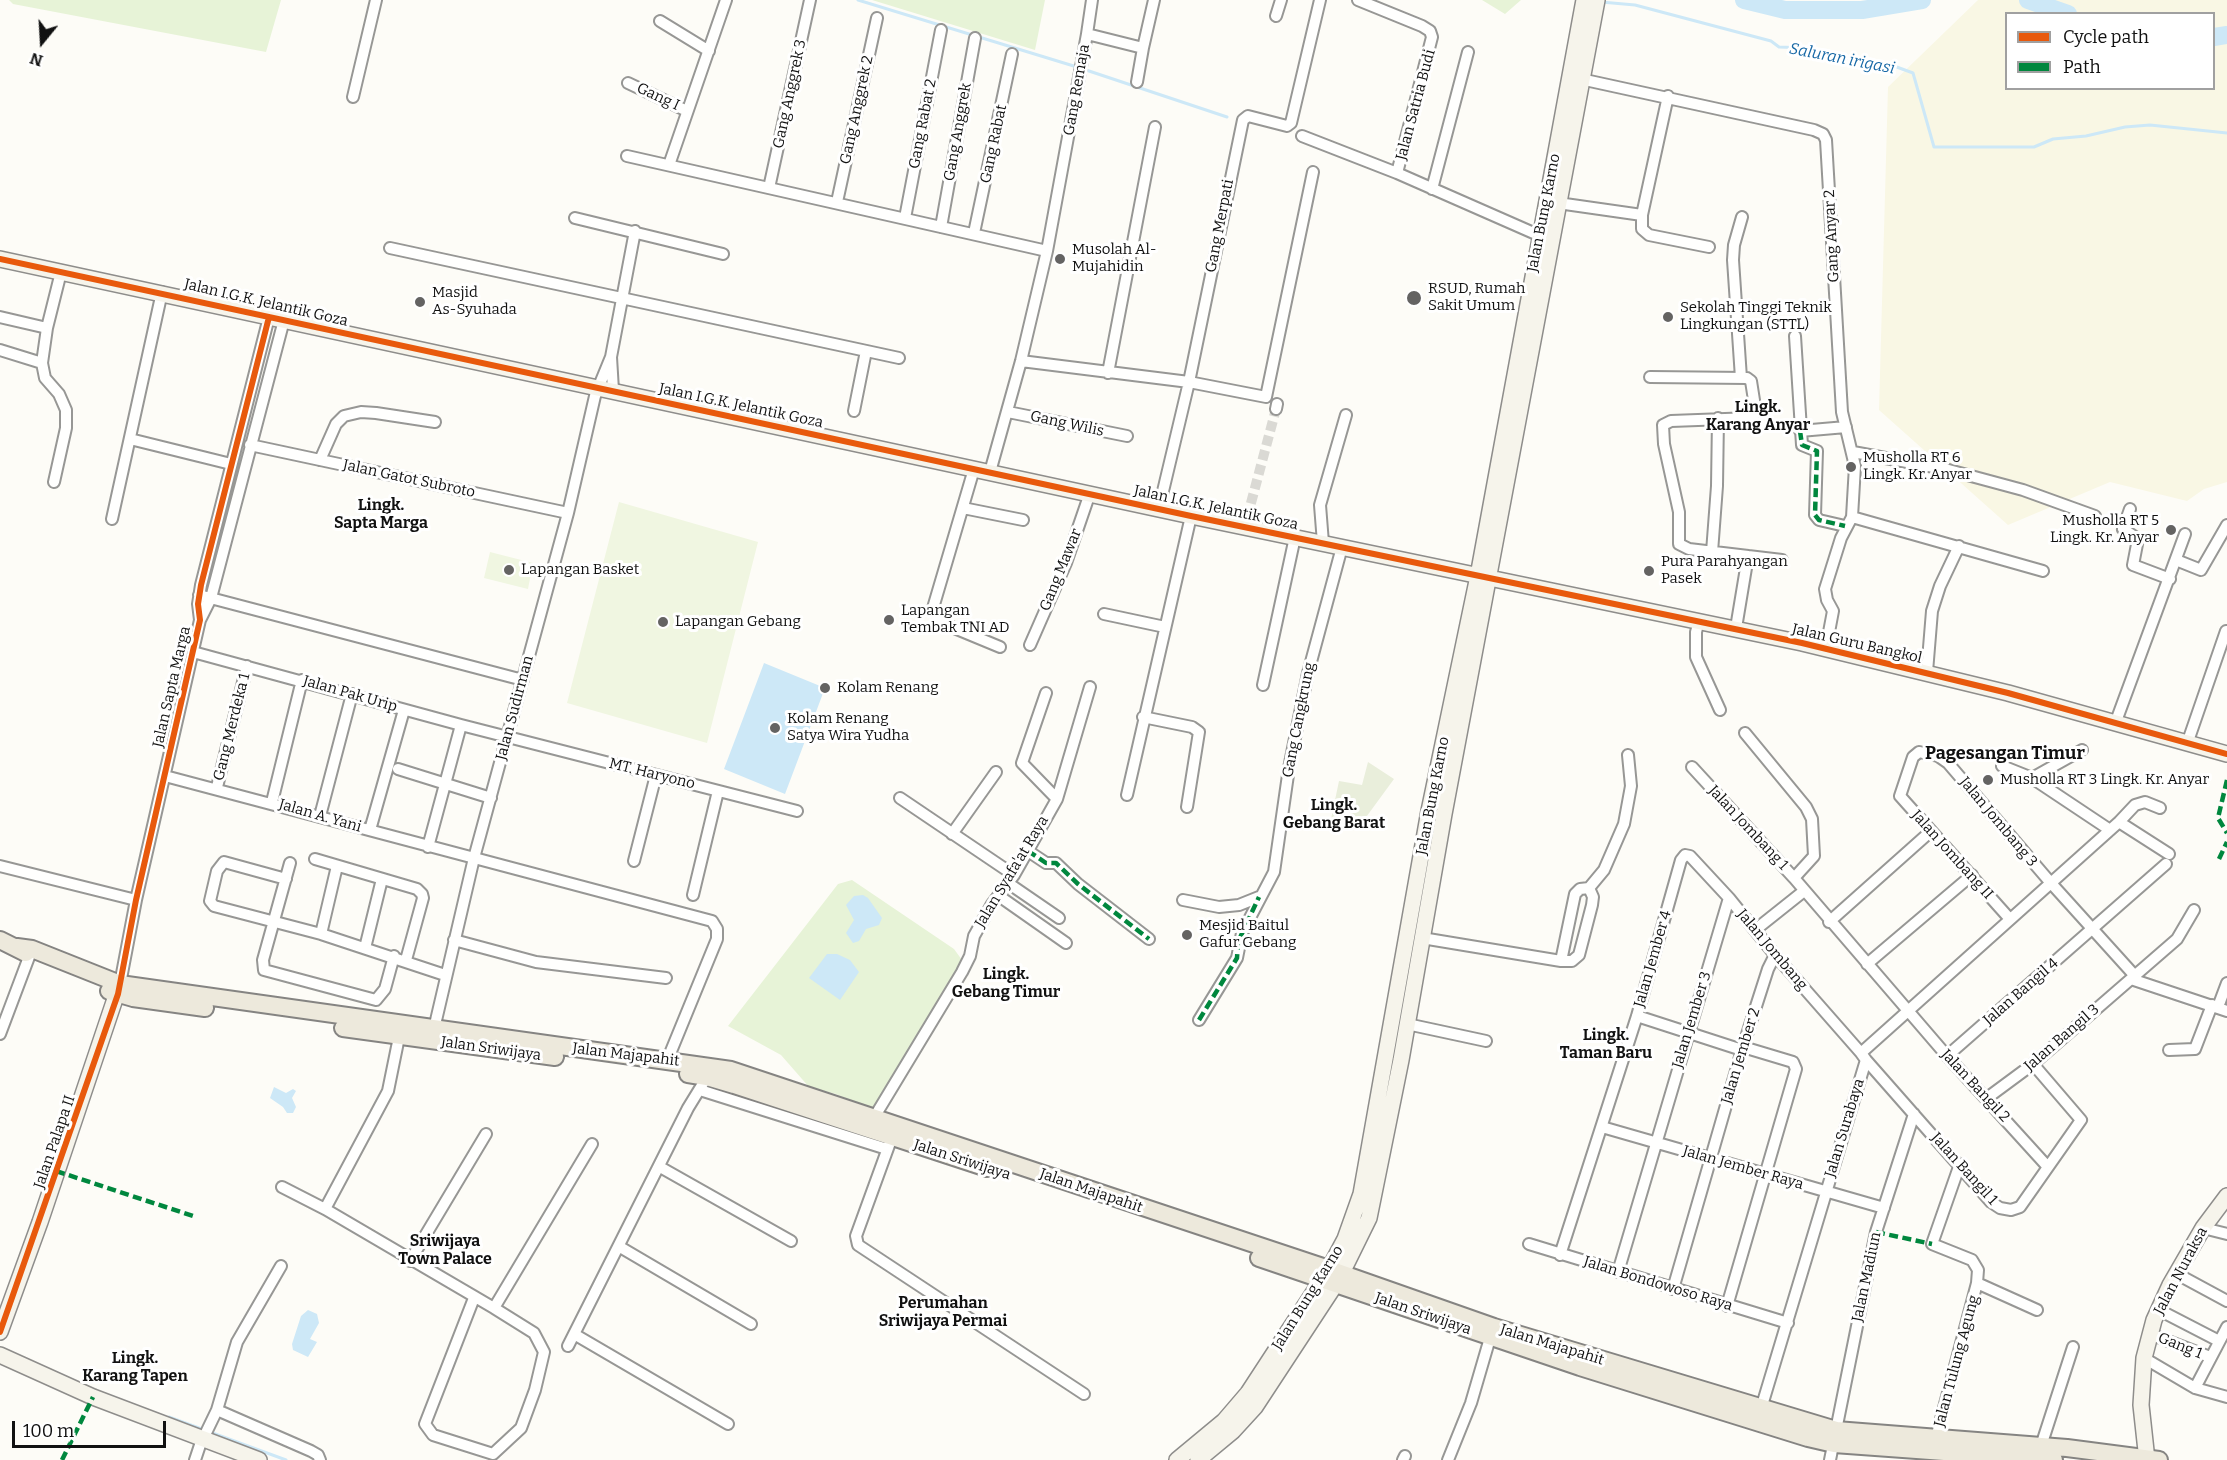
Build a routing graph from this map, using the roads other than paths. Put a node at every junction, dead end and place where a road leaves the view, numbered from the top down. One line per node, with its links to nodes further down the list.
1 (376, 0): 24 (street)
2 (726, 0): 17 (street)
3 (810, 0): 32 (street, Gang Anggrek 3)
4 (1092, 0): 14 (street)
5 (1154, 0): 16 (street)
6 (1281, 0): 10 (street)
7 (1320, 0): 65 (street, Gang Merpati)
8 (1358, 0): 31 (street, Jalan Satria Budi)
9 (1590, 4): 20 (street, Jalan Bung Karno)
10 (1276, 16)
11 (877, 18): 34 (street, Gang Anggrek 2)
12 (660, 21): 17 (street)
13 (941, 30): 39 (street, Gang Rabat 2)
14 (1087, 34): 16 (street, Gang Remaja); 46 (street, Gang Remaja)
15 (975, 38): 40 (street, Gang Anggrek)
16 (1143, 48): 21 (street)
17 (709, 51): 25 (street)
18 (1468, 52): 33 (street)
19 (1012, 54): 42 (street, Gang Rabat)
20 (1575, 78): 23 (street, Gang Anyar 2); 35 (street); 43 (street, Jalan Bung Karno)
21 (1137, 82)
22 (628, 83): 25 (street, Gang I)
23 (1668, 96): 36 (street); 73 (street, Gang Anyar 2)
24 (353, 97)
25 (687, 111): 29 (street)
26 (1155, 127): 61 (street)
27 (1302, 136): 31 (street)
28 (627, 156): 29 (street)
29 (669, 165): 32 (street)
30 (1312, 172): 65 (street)
31 (1397, 173): 33 (street, Jalan Satria Budi)
32 (770, 188): 34 (street)
33 (1432, 189): 43 (street, Jalan Satria Budi)
34 (837, 202): 39 (street)
35 (1557, 203): 36 (street); 43 (street)
36 (1642, 215): 44 (street)
37 (1742, 217): 63 (street)
38 (575, 218): 41 (street)
39 (905, 218): 40 (street)
40 (941, 227): 42 (street)
41 (635, 231): 47 (street); 51 (street, Jalan Sudirman)
42 (974, 233): 46 (street)
43 (1545, 238): 106 (street, Jalan Bung Karno)
44 (1709, 247)
45 (390, 248): 51 (street)
46 (1047, 251): 59 (street, Gang Remaja)
47 (723, 254)
48 (0, 258): 49 (street, Jalan I.G.K. Jelantik Goza)
49 (61, 272): 50 (street, Jalan I.G.K. Jelantik Goza); 54 (street)
50 (162, 292): 53 (street, Jalan I.G.K. Jelantik Goza); 76 (street)
51 (620, 296): 57 (street); 67 (street, Jalan Sudirman)
52 (0, 317): 54 (street)
53 (276, 319): 64 (street, Jalan Sapta Marga); 66 (street); 67 (street, Jalan I.G.K. Jelantik Goza)
54 (47, 328): 60 (street)
55 (1795, 336): 74 (street)
56 (0, 350): 60 (street)
57 (866, 351): 58 (street); 68 (street)
58 (899, 358)
59 (1021, 361): 61 (street); 69 (street, Gang Remaja)
60 (42, 363): 83 (street)
61 (1108, 373): 65 (street)
62 (1650, 377): 63 (street)
63 (1744, 378): 71 (street)
64 (254, 379): 66 (street); 80 (street, Jalan Sapta Marga)
65 (1189, 382): 86 (street, Gang Merpati)
66 (266, 383): 77 (street)
67 (605, 388): 81 (street, Jalan I.G.K. Jelantik Goza); 88 (street, Jalan Sudirman)
68 (854, 411)
69 (1008, 412): 75 (street, Gang Wilis); 82 (street, Gang Remaja)
70 (1346, 416): 98 (street)
71 (1718, 418): 101 (street); 101 (street)
72 (435, 422): 79 (street)
73 (1846, 427): 74 (street); 78 (street, Gang Anyar 2)
74 (1800, 431): 95 (street)
75 (1127, 436)
76 (130, 439): 80 (street); 92 (street)
77 (250, 445): 79 (street, Jalan Gatot Subroto); 109 (street)
78 (1853, 452): 90 (street); 91 (street, Gang Anyar 2)
79 (320, 460): 88 (street, Jalan Gatot Subroto)
80 (231, 464): 108 (street, Jalan Sapta Marga)
81 (974, 469): 82 (street, Jalan I.G.K. Jelantik Goza); 85 (street)
82 (990, 472): 84 (street, Jalan I.G.K. Jelantik Goza)
83 (54, 482)
84 (1089, 493): 86 (street, Jalan I.G.K. Jelantik Goza); 116 (street, Gang Mawar)
85 (963, 508): 93 (street); 117 (street)
86 (1159, 508): 89 (street, Jalan I.G.K. Jelantik Goza)
87 (2130, 509): 107 (street)
88 (568, 513): 123 (street, Jalan Sudirman)
89 (1191, 516): 97 (street, Jalan I.G.K. Jelantik Goza); 113 (street)
90 (2095, 516)
91 (1852, 517): 95 (street); 99 (street)
92 (112, 519)
93 (1023, 520)
94 (2227, 525): 104 (street)
95 (1845, 526): 118 (street)
96 (2185, 534): 104 (street)
97 (1295, 537): 98 (street, Jalan I.G.K. Jelantik Goza); 124 (street)
98 (1323, 543): 100 (street, Jalan I.G.K. Jelantik Goza)
99 (1959, 546): 105 (street); 121 (street)
100 (1342, 547): 106 (street, Jalan I.G.K. Jelantik Goza); 184 (street, Gang Cangkrung)
101 (1712, 552): 102 (street)
102 (1748, 556): 103 (street); 114 (street)
103 (1782, 560)
104 (2176, 560): 107 (street)
105 (2043, 571)
106 (1483, 577): 112 (street, Jalan Guru Bangkol); 161 (street, Jalan Bung Karno)
107 (2170, 579): 131 (street)
108 (199, 595): 109 (street); 111 (street, Jalan Sapta Marga)
109 (211, 598): 111 (street); 123 (street)
110 (1104, 614): 113 (street)
111 (200, 620): 119 (street, Jalan Sapta Marga)
112 (1700, 621): 114 (street, Jalan Guru Bangkol); 129 (street)
113 (1165, 627): 130 (street)
114 (1736, 628): 118 (street, Jalan Guru Bangkol)
115 (2226, 631): 135 (street)
116 (1030, 645)
117 (1000, 647)
118 (1826, 648): 121 (street, Jalan Guru Bangkol)
119 (193, 652): 120 (street, Jalan Pak Urip); 144 (street, Jalan Sapta Marga)
120 (247, 666): 122 (street, Jalan Pak Urip); 147 (street, Gang Merdeka 1)
121 (1927, 672): 131 (street, Jalan Guru Bangkol)
122 (302, 680): 127 (street, Jalan Pak Urip); 153 (street)
123 (523, 680): 134 (street, Jalan Sudirman)
124 (1263, 685)
125 (1090, 687): 154 (street, Jalan Syafa'at Raya)
126 (1046, 693): 154 (street)
127 (352, 694): 128 (street, Jalan Pak Urip); 158 (street)
128 (404, 710): 132 (street, Jalan Pak Urip); 160 (street)
129 (1720, 710)
130 (1143, 717): 150 (street); 155 (street)
131 (2115, 724): 135 (street, Jalan Guru Bangkol)
132 (461, 725): 134 (street, Jalan Pak Urip); 146 (street)
133 (1745, 733): 175 (street)
134 (507, 737): 143 (street, MT. Haryono); 151 (street, Jalan Sudirman)
135 (2187, 744): 138 (street, Jalan Guru Bangkol)
136 (2082, 750): 145 (street)
137 (1628, 754): 180 (street)
138 (2227, 754)
139 (1692, 766): 175 (street, Jalan Jombang 1)
140 (2002, 766): 145 (street)
141 (398, 769): 146 (street)
142 (996, 772): 164 (street)
143 (656, 775): 149 (street, MT. Haryono); 170 (street)
144 (165, 776): 147 (street, Jalan A. Yani); 186 (street, Jalan Sapta Marga)
145 (2032, 778): 162 (street)
146 (444, 784): 151 (street); 165 (street)
147 (217, 788): 153 (street, Jalan A. Yani)
148 (1901, 789): 163 (street, Jalan Jombang II); 179 (street, Jalan Jombang 3)
149 (718, 791): 157 (street, MT. Haryono); 182 (street)
150 (1127, 795)
151 (491, 798): 167 (street, Jalan Sudirman)
152 (900, 798): 164 (street)
153 (272, 802): 158 (street, Jalan A. Yani)
154 (1053, 805): 166 (street, Jalan Syafa'at Raya)
155 (1187, 807)
156 (2160, 808): 159 (street)
157 (796, 811)
158 (320, 816): 160 (street, Jalan A. Yani)
159 (2119, 822): 162 (street); 193 (street, Jalan Bangil 4)
160 (370, 830): 165 (street, Jalan A. Yani)
161 (1434, 830): 196 (street); 228 (street, Jalan Bung Karno)
162 (2110, 830): 179 (street)
163 (1930, 832): 174 (street, Jalan Jombang II); 191 (street)
164 (952, 834): 178 (street)
165 (428, 847): 167 (street, Jalan A. Yani)
166 (1028, 851): 178 (street, Jalan Syafa'at Raya); 197 (street)
167 (474, 858): 199 (street, Jalan Sudirman); 229 (street, Jalan A. Yani)
168 (315, 859): 173 (street)
169 (1681, 860): 185 (street, Jalan Jombang); 215 (street, Jalan Jember 4)
170 (634, 861)
171 (291, 863): 176 (street)
172 (0, 866): 186 (street)
173 (337, 866): 177 (street); 195 (street)
174 (1972, 875): 190 (street, Jalan Jombang II); 207 (street)
175 (1794, 878): 181 (street, Jalan Jombang 1)
176 (286, 879): 192 (street); 192 (street)
177 (382, 879): 201 (street); 205 (street)
178 (1011, 879): 183 (street, Jalan Syafa'at Raya); 189 (street)
179 (2050, 882): 190 (street); 193 (street)
180 (1588, 888): 206 (street); 206 (street)
181 (1804, 891): 191 (street, Jalan Jombang 1); 194 (street)
182 (693, 895)
183 (999, 896): 200 (street); 234 (street, Jalan Syafa'at Raya)
184 (1259, 897): 187 (street); 216 (street, Gang Cangkrung)
185 (1729, 898): 194 (street, Jalan Jombang); 219 (street, Jalan Jember 3)
186 (136, 900): 212 (street, Jalan Sapta Marga)
187 (1183, 900)
188 (2193, 909): 210 (street, Jalan Bangil 3)
189 (1059, 918)
190 (2009, 918): 213 (street)
191 (1829, 922): 207 (street, Jalan Jombang 1)
192 (274, 923): 195 (street); 204 (street)
193 (2095, 928): 210 (street); 226 (street, Jalan Bangil 4)
194 (1755, 930): 203 (street, Jalan Jombang)
195 (321, 934): 201 (street)
196 (1422, 938): 206 (street); 217 (street)
197 (1149, 939)
198 (0, 940): 202 (main road)
199 (454, 940): 208 (street, Jalan Sudirman); 209 (street)
200 (1066, 943)
201 (365, 948): 204 (street)
202 (26, 951): 212 (main road, Jalan Majapahit); 220 (street)
203 (1774, 955): 223 (street, Jalan Jember 2); 227 (street, Jalan Jombang)
204 (394, 956): 205 (street)
205 (406, 960): 208 (street)
206 (1561, 961)
207 (1867, 964): 213 (street, Jalan Jombang 1)
208 (445, 975): 218 (street, Jalan Sudirman)
209 (666, 978)
210 (2133, 978): 214 (street); 230 (street, Jalan Bangil 3)
211 (2227, 983): 214 (street)
212 (119, 989): 218 (main road, Jalan Majapahit); 221 (main road, Jalan Sriwijaya); 272 (street, Jalan Palapa II)
213 (1906, 1008): 226 (street, Jalan Bangil 2); 227 (street)
214 (2219, 1008): 225 (street)
215 (1637, 1016): 219 (street); 235 (street, Jalan Jember 4)
216 (1199, 1020)
217 (1407, 1024): 222 (street); 228 (street)
218 (434, 1029): 224 (main road, Jalan Majapahit)
219 (1688, 1032): 223 (street); 238 (street, Jalan Jember 3)
220 (0, 1034)
221 (399, 1037): 224 (main road, Jalan Sriwijaya); 249 (street)
222 (1486, 1041)
223 (1743, 1049): 240 (street, Jalan Jember 2); 244 (street)
224 (544, 1050): 229 (main road, Jalan Majapahit); 231 (main road, Jalan Sriwijaya)
225 (2169, 1050)
226 (1947, 1056): 232 (street, Jalan Bangil 2)
227 (1863, 1057): 233 (street, Jalan Bangil 1); 246 (street, Jalan Surabaya)
228 (1394, 1059): 260 (street, Jalan Bung Karno)
229 (667, 1061): 234 (main road, Jalan Majapahit)
230 (2033, 1064): 232 (street, Jalan Bangil 3); 242 (street, Jalan Bangil 1)
231 (704, 1083): 234 (main road, Jalan Sriwijaya); 237 (street); 243 (street)
232 (1987, 1098): 242 (street, Jalan Bangil 2)
233 (1914, 1114): 241 (street, Jalan Bangil 1); 248 (street, Jalan Madiun)
234 (871, 1123): 237 (main road, Jalan Sriwijaya)
235 (1602, 1127): 238 (street, Jalan Jember Raya); 255 (street, Jalan Jember 4)
236 (486, 1134): 256 (street)
237 (898, 1139): 260 (main road, Jalan Sriwijaya); 284 (street)
238 (1656, 1143): 240 (street, Jalan Jember Raya); 258 (street, Jalan Jember 3)
239 (592, 1144): 266 (street)
240 (1710, 1158): 244 (street, Jalan Jember Raya); 262 (street, Jalan Jember 2)
241 (1960, 1164): 242 (street, Jalan Bangil 1); 261 (street, Jalan Tulung Agung)
242 (2047, 1166)
243 (660, 1167): 252 (street); 254 (street)
244 (1767, 1173): 246 (street, Jalan Jember Raya); 265 (street)
245 (282, 1187): 249 (street)
246 (1826, 1192): 248 (street, Jalan Jember Raya); 269 (street, Jalan Surabaya)
247 (2227, 1196): 250 (street, Jalan Nuraksa)
248 (1884, 1208): 291 (street, Jalan Madiun)
249 (325, 1209): 256 (street)
250 (2203, 1228): 251 (street); 259 (street, Jalan Nuraksa)
251 (2227, 1234)
252 (791, 1241)
253 (1529, 1244): 255 (street, Jalan Bondowoso Raya)
254 (620, 1247): 270 (street); 273 (street)
255 (1560, 1255): 258 (street, Jalan Bondowoso Raya)
256 (410, 1261): 263 (street)
257 (282, 1266): 286 (street)
258 (1618, 1272): 262 (street, Jalan Bondowoso Raya)
259 (2177, 1274): 264 (street); 268 (street, Jalan Nuraksa)
260 (1332, 1276): 275 (main road, Jalan Sriwijaya); 282 (main road, Jalan Majapahit); 289 (street, Jalan Bung Karno)
261 (1977, 1283): 267 (street, Jalan Tulung Agung); 292 (street, Jalan Tulung Agung)
262 (1673, 1289): 265 (street, Jalan Bondowoso Raya)
263 (474, 1298): 266 (street); 266 (street)
264 (2227, 1301)
265 (1727, 1306): 269 (street, Jalan Bondowoso Raya)
266 (494, 1308)
267 (2037, 1310)
268 (2159, 1310): 274 (street, Jalan Nuraksa); 276 (street)
269 (1788, 1323): 287 (street, Jalan Surabaya)
270 (751, 1324)
271 (2227, 1327): 276 (street)
272 (0, 1332)
273 (574, 1334): 277 (street); 288 (street)
274 (2150, 1334): 280 (street, Jalan Nuraksa); 281 (street, Gang 1)
275 (1490, 1338): 282 (main road, Jalan Sriwijaya); 300 (street)
276 (2219, 1341): 281 (street)
277 (568, 1346)
278 (2073, 1347): 293 (street)
279 (0, 1355): 290 (street)
280 (2144, 1358): 283 (street); 294 (street, Jalan Nuraksa)
281 (2210, 1358): 283 (street)
282 (1582, 1361): 287 (main road, Jalan Sriwijaya)
283 (2195, 1388): 285 (street)
284 (1084, 1394)
285 (2227, 1397)
286 (217, 1410): 290 (street); 297 (street)
287 (1759, 1415): 291 (main road, Jalan Sriwijaya)
288 (728, 1424)
289 (1228, 1426): 298 (street, Jalan Bung Karno); 299 (street)
290 (206, 1434): 295 (street); 296 (street)
291 (1833, 1445): 292 (main road, Jalan Sriwijaya)
292 (1933, 1450): 293 (main road, Jalan Sriwijaya)
293 (2044, 1456): 294 (main road)
294 (2151, 1459)
295 (195, 1460)
296 (259, 1460)
297 (320, 1460)
298 (1177, 1460)
299 (1200, 1460)
300 (1448, 1460)

